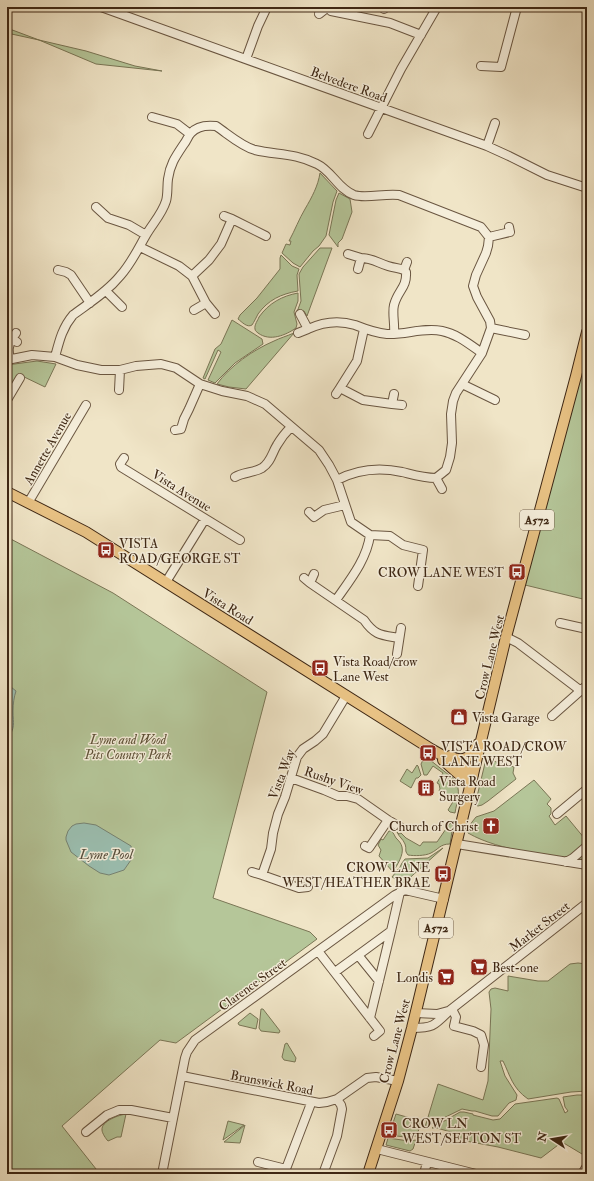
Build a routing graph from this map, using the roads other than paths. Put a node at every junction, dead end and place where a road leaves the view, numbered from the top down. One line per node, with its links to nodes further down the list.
1 (101, 7): 8 (street, Belvedere Road)
2 (267, 7): 8 (street)
3 (328, 7): 6 (street); 7 (street)
4 (437, 7): 7 (street)
5 (517, 7): 10 (street)
6 (319, 14)
7 (421, 35): 12 (street)
8 (246, 59): 12 (street, Belvedere Road)
9 (481, 66): 10 (street)
10 (501, 67): 11 (street)
11 (510, 69)
12 (382, 108): 16 (street); 17 (street, Belvedere Road)
13 (151, 116): 15 (street)
14 (495, 123): 17 (street)
15 (190, 134): 23 (street); 25 (street)
16 (368, 134)
17 (487, 146): 18 (street, Belvedere Road)
18 (587, 188)
19 (96, 206): 23 (street)
20 (224, 216): 21 (street)
21 (232, 219): 24 (street); 31 (street)
22 (511, 233): 25 (street)
23 (146, 235): 26 (street)
24 (266, 236)
25 (489, 237): 39 (street)
26 (140, 247): 31 (street); 32 (street)
27 (348, 254): 28 (street)
28 (361, 258): 29 (street); 44 (street)
29 (358, 269)
30 (58, 270): 33 (street)
31 (192, 276): 34 (street)
32 (106, 291): 33 (street); 35 (street)
33 (90, 303): 48 (street)
34 (206, 303): 36 (street); 37 (street)
35 (122, 307)
36 (194, 310)
37 (215, 314)
38 (300, 314): 40 (street)
39 (492, 328): 45 (street); 47 (street)
40 (308, 329): 41 (street); 43 (street)
41 (364, 329): 44 (street); 58 (street)
42 (587, 332): 83 (main road, Crow Lane West / A572)
43 (298, 333)
44 (394, 334): 47 (street)
45 (525, 335)
46 (15, 338): 49 (street)
47 (482, 353): 53 (street)
48 (55, 357): 49 (street); 50 (street)
49 (9, 359)
50 (120, 370): 52 (street); 54 (street)
51 (20, 378): 56 (street)
52 (200, 384): 61 (street); 62 (street)
53 (462, 384): 57 (street); 65 (street)
54 (119, 390)
55 (394, 394): 58 (street)
56 (7, 400)
57 (495, 400)
58 (392, 404): 60 (street)
59 (86, 405): 69 (street, Annette Avenue)
60 (402, 405)
61 (291, 427): 64 (street); 66 (street)
62 (180, 430)
63 (124, 458): 72 (street, Vista Avenue)
64 (235, 478)
65 (436, 478): 66 (street); 67 (street)
66 (337, 480): 70 (street)
67 (442, 489)
68 (7, 492): 69 (main road, Vista Road)
69 (28, 503): 76 (main road, Vista Road)
70 (345, 504): 71 (street); 73 (street)
71 (313, 517)
72 (205, 519): 74 (street, Vista Avenue); 76 (street)
73 (370, 534): 77 (street); 78 (street)
74 (240, 540)
75 (314, 574): 78 (street)
76 (166, 582): 86 (main road, Vista Road)
77 (418, 586)
78 (336, 600): 82 (street)
79 (560, 623): 81 (street)
80 (401, 628): 82 (street)
81 (587, 629)
82 (400, 638): 84 (street)
83 (506, 638): 85 (street); 88 (main road, Crow Lane West / A572)
84 (397, 654)
85 (584, 688): 87 (street)
86 (346, 696): 89 (main road, Vista Road); 90 (street, Vista Way)
87 (552, 716)
88 (484, 732): 89 (main road); 91 (main road, Crow Lane West / A572)
89 (431, 749): 91 (main road, Vista Road)
90 (291, 778): 94 (street, Rushy View); 102 (street, Vista Way)
91 (472, 780): 96 (main road, Crow Lane West / A572)
92 (587, 789): 93 (street)
93 (557, 814)
94 (388, 820): 95 (street, Rushy View); 98 (street)
95 (400, 827)
96 (457, 844): 99 (street); 105 (main road, Crow Lane West / A572)
97 (587, 846): 99 (street)
98 (370, 848)
99 (566, 862): 100 (street)
100 (587, 865)
101 (252, 872): 102 (street)
102 (262, 875): 103 (street)
103 (308, 887)
104 (400, 892): 105 (street); 107 (street); 108 (street, Clarence Street)
105 (444, 899): 113 (main road, Crow Lane West / A572)
106 (586, 905): 112 (street, Market Street)
107 (391, 931): 109 (street); 111 (street)
108 (318, 951): 110 (street); 118 (street, Clarence Street)
109 (358, 955): 110 (street); 111 (street)
110 (335, 972): 114 (street)
111 (379, 980): 114 (street)
112 (450, 1010): 113 (street); 115 (street, Market Street); 117 (street)
113 (416, 1013): 115 (main road, Crow Lane West / A572)
114 (370, 1018): 116 (street)
115 (412, 1028): 119 (main road, Crow Lane West / A572)
116 (374, 1036)
117 (481, 1068)
118 (182, 1076): 121 (street, Brunswick Road); 122 (street, Clarence Street)
119 (398, 1081): 120 (street, Brunswick Road); 124 (main road, Crow Lane West / A572)
120 (337, 1098): 121 (street, Brunswick Road); 130 (street)
121 (311, 1102): 128 (street)
122 (173, 1118): 123 (street); 129 (street, Clarence Street)
123 (86, 1132)
124 (377, 1149): 126 (street); 131 (main road, Crow Lane West / A572)
125 (258, 1162): 128 (street)
126 (427, 1162): 132 (street); 133 (street)
127 (587, 1166): 134 (street)
128 (285, 1171)
129 (162, 1174)
130 (323, 1174)
131 (368, 1174)
132 (424, 1174)
133 (476, 1174)
134 (582, 1174)

